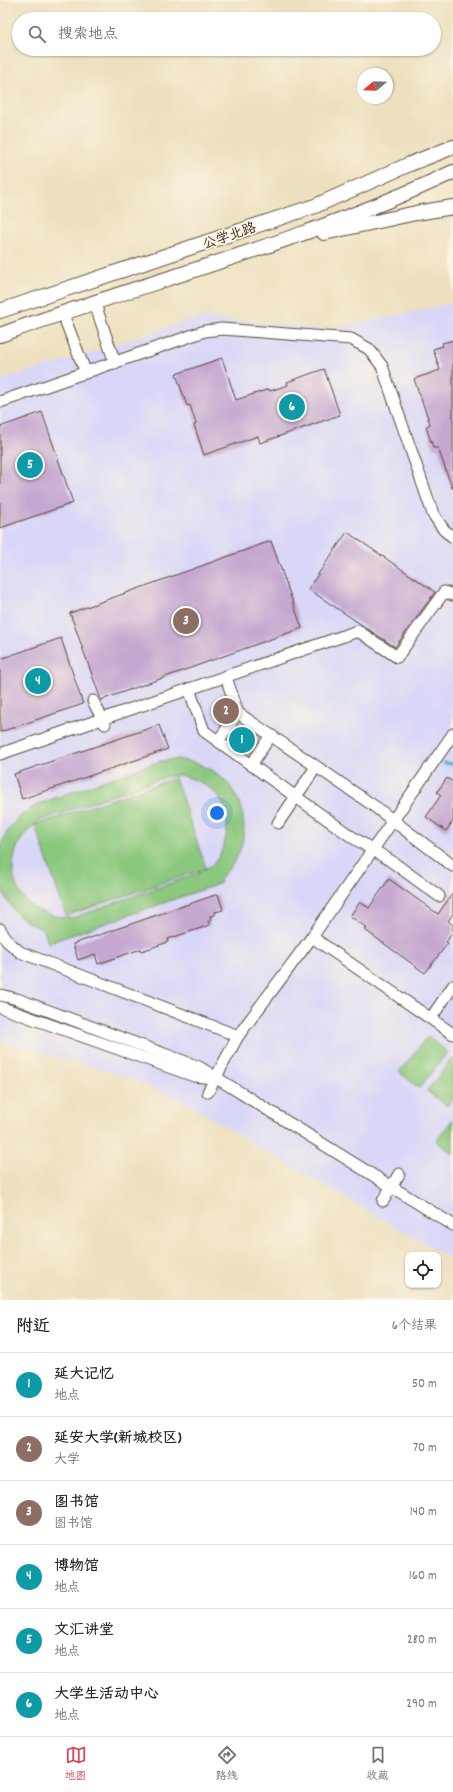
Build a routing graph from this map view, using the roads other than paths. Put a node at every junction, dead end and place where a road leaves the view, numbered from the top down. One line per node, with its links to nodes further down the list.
1 (453, 138): 3 (main road)
2 (453, 147): 3 (main road, 公学北路)
3 (410, 164): 8 (main road, 公学北路)
4 (453, 172): 6 (main road, 公学北路)
5 (453, 207): 6 (main road)
6 (277, 244): 7 (main road, 公学北路)
7 (94, 301): 9 (main road, 公学北路); 11 (street)
8 (0, 311)
9 (62, 312): 10 (main road, 公学北路); 12 (street)
10 (0, 335)
11 (115, 363): 12 (street); 14 (street)
12 (86, 373): 13 (street)
13 (0, 402)
14 (453, 537)
15 (453, 595): 16 (street)
16 (226, 677): 17 (street); 19 (street)
17 (189, 689): 20 (street); 23 (street)
18 (93, 701): 20 (street)
19 (238, 713): 21 (street); 23 (street)
20 (104, 721): 24 (street)
21 (270, 735): 25 (street); 26 (street)
22 (452, 736): 28 (street)
23 (218, 741): 25 (street)
24 (0, 754)
25 (251, 765): 27 (street)
26 (316, 767): 27 (street); 28 (street)
27 (296, 797): 29 (street); 30 (street)
28 (392, 821): 30 (street); 31 (street)
29 (278, 823)
30 (373, 850): 32 (street); 34 (street)
31 (453, 866)
32 (439, 896)
33 (0, 929): 40 (street)
34 (312, 937): 38 (street); 40 (street)
35 (453, 986): 38 (street)
36 (0, 995): 41 (street)
37 (0, 1007): 41 (street)
38 (430, 1018): 39 (street)
39 (453, 1034)
40 (238, 1036): 41 (street)
41 (215, 1078): 42 (street); 44 (street)
42 (208, 1092)
43 (399, 1174): 44 (street)
44 (391, 1188): 45 (street); 46 (street)
45 (383, 1201)
46 (453, 1225)

